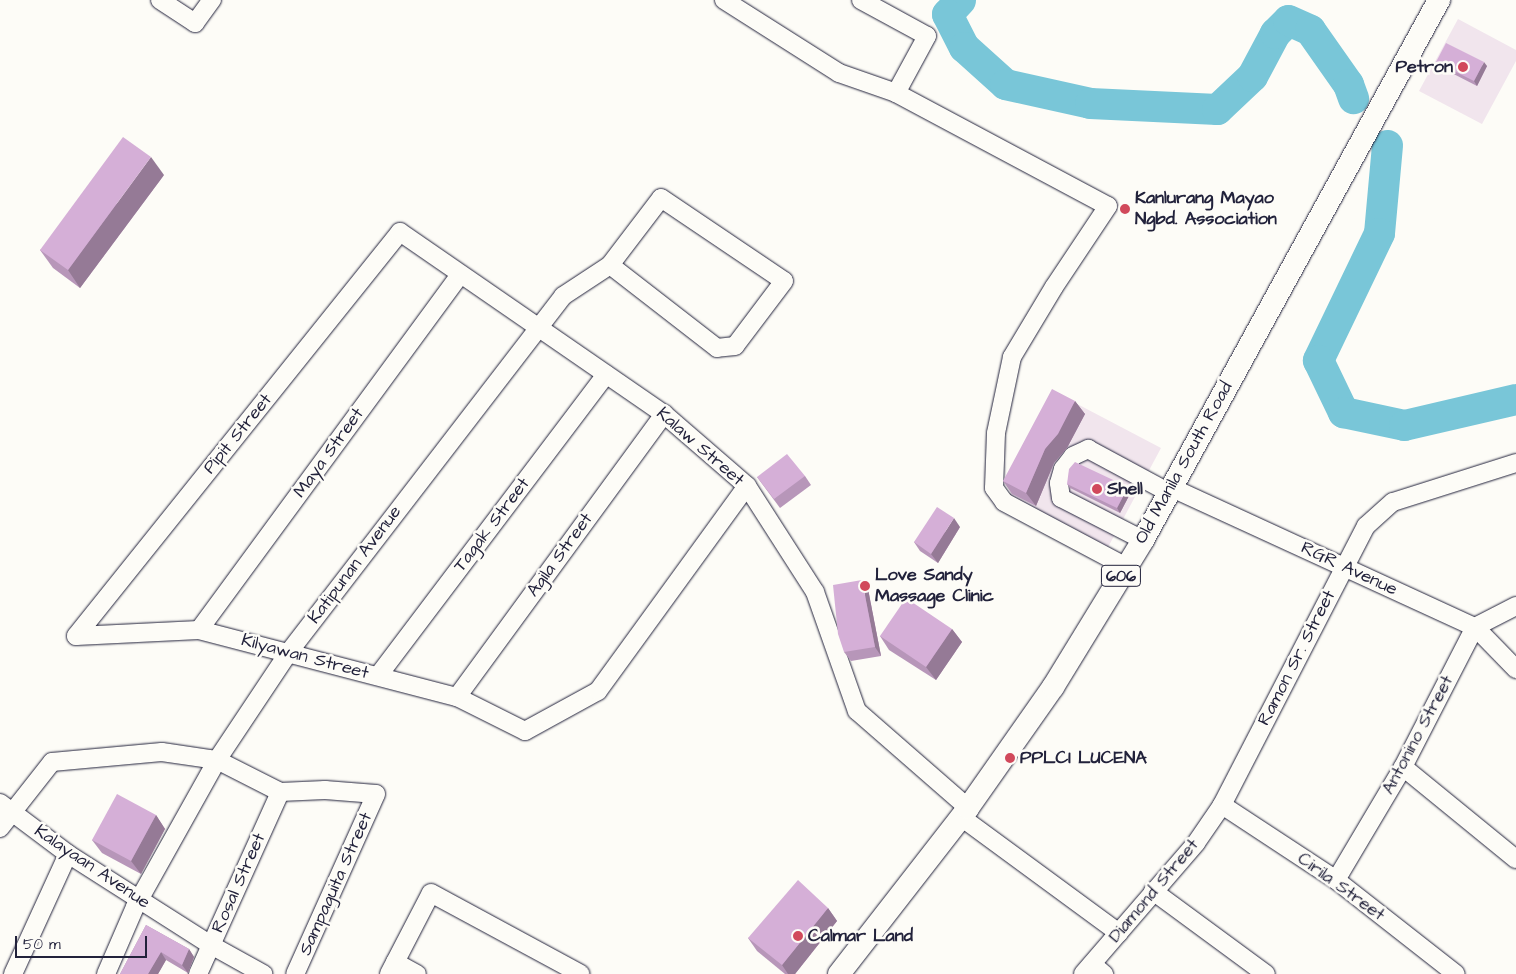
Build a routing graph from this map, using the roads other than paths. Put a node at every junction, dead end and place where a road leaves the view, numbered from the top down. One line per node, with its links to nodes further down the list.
1 (160, 0): 2 (street)
2 (212, 0)
3 (724, 0): 6 (street)
4 (861, 0): 6 (street)
5 (1439, 0): 15 (main road, Old Manila South Road / 606)
6 (896, 93): 18 (street)
7 (400, 232): 9 (street, Kalaw Street); 22 (street, Pipit Street)
8 (610, 265): 8 (street, Katipunan Avenue); 10 (street, Katipunan Avenue)
9 (460, 275): 10 (street, Kalaw Street); 21 (street, Maya Street)
10 (538, 326): 11 (street, Kalaw Street); 23 (street, Katipunan Avenue)
11 (606, 375): 12 (street, Kalaw Street); 25 (street, Tagak Street)
12 (664, 414): 14 (street, Kalaw Street); 26 (street, Agila Street)
13 (1516, 463): 17 (street, Ramon Sr. Street)
14 (747, 486): 26 (street, Kilyawan Street); 32 (street, Kalaw Street)
15 (1169, 490): 16 (main road, Old Manila South Road / 606); 16 (street, RGR Avenue); 17 (street, RGR Avenue)
16 (1143, 540): 18 (main road, Old Manila South Road / 606)
17 (1344, 566): 20 (street, RGR Avenue); 30 (street, Ramon Sr. Street)
18 (1126, 567): 32 (main road, Old Manila South Road / 606)
19 (1516, 606): 20 (street)
20 (1475, 627): 24 (street, RGR Avenue); 28 (street, Antonino Street)
21 (199, 630): 22 (street, Kilyawan Street); 23 (street, Kilyawan Street)
22 (76, 636)
23 (289, 652): 25 (street, Kilyawan Street); 27 (street, Katipunan Avenue)
24 (1516, 669)
25 (378, 676): 26 (street, Kilyawan Street)
26 (457, 697)
27 (217, 760): 29 (street); 31 (street); 38 (street, Katipunan Avenue)
28 (1403, 767): 35 (street); 36 (street, Antonino Street)
29 (280, 792): 40 (street, Rosal Street); 47 (street, Sampaguita Street)
30 (1222, 805): 36 (street, Cirila Street); 37 (street, Diamond Street)
31 (6, 808): 33 (street); 34 (street, Kalayaan Avenue)
32 (964, 812): 39 (street, Kalaw Street); 50 (main road, Old Manila South Road / 606)
33 (0, 828)
34 (68, 854): 38 (street, Kalayaan Avenue); 43 (street)
35 (1516, 859)
36 (1336, 880): 52 (street, Cirila Street)
37 (1153, 891): 39 (street, Diamond Street); 51 (street)
38 (139, 900): 40 (street, Kalayaan Avenue); 44 (street, Katipunan Avenue)
39 (1119, 934): 42 (street, Diamond Street)
40 (211, 946): 45 (street, Rosal Street); 46 (street, Kalayaan Avenue)
41 (392, 968): 48 (street); 49 (street)
42 (1093, 971)
43 (13, 974)
44 (106, 974)
45 (198, 974)
46 (263, 974)
47 (295, 974)
48 (417, 974)
49 (581, 974)
50 (839, 974)
51 (1266, 974)
52 (1456, 974)

